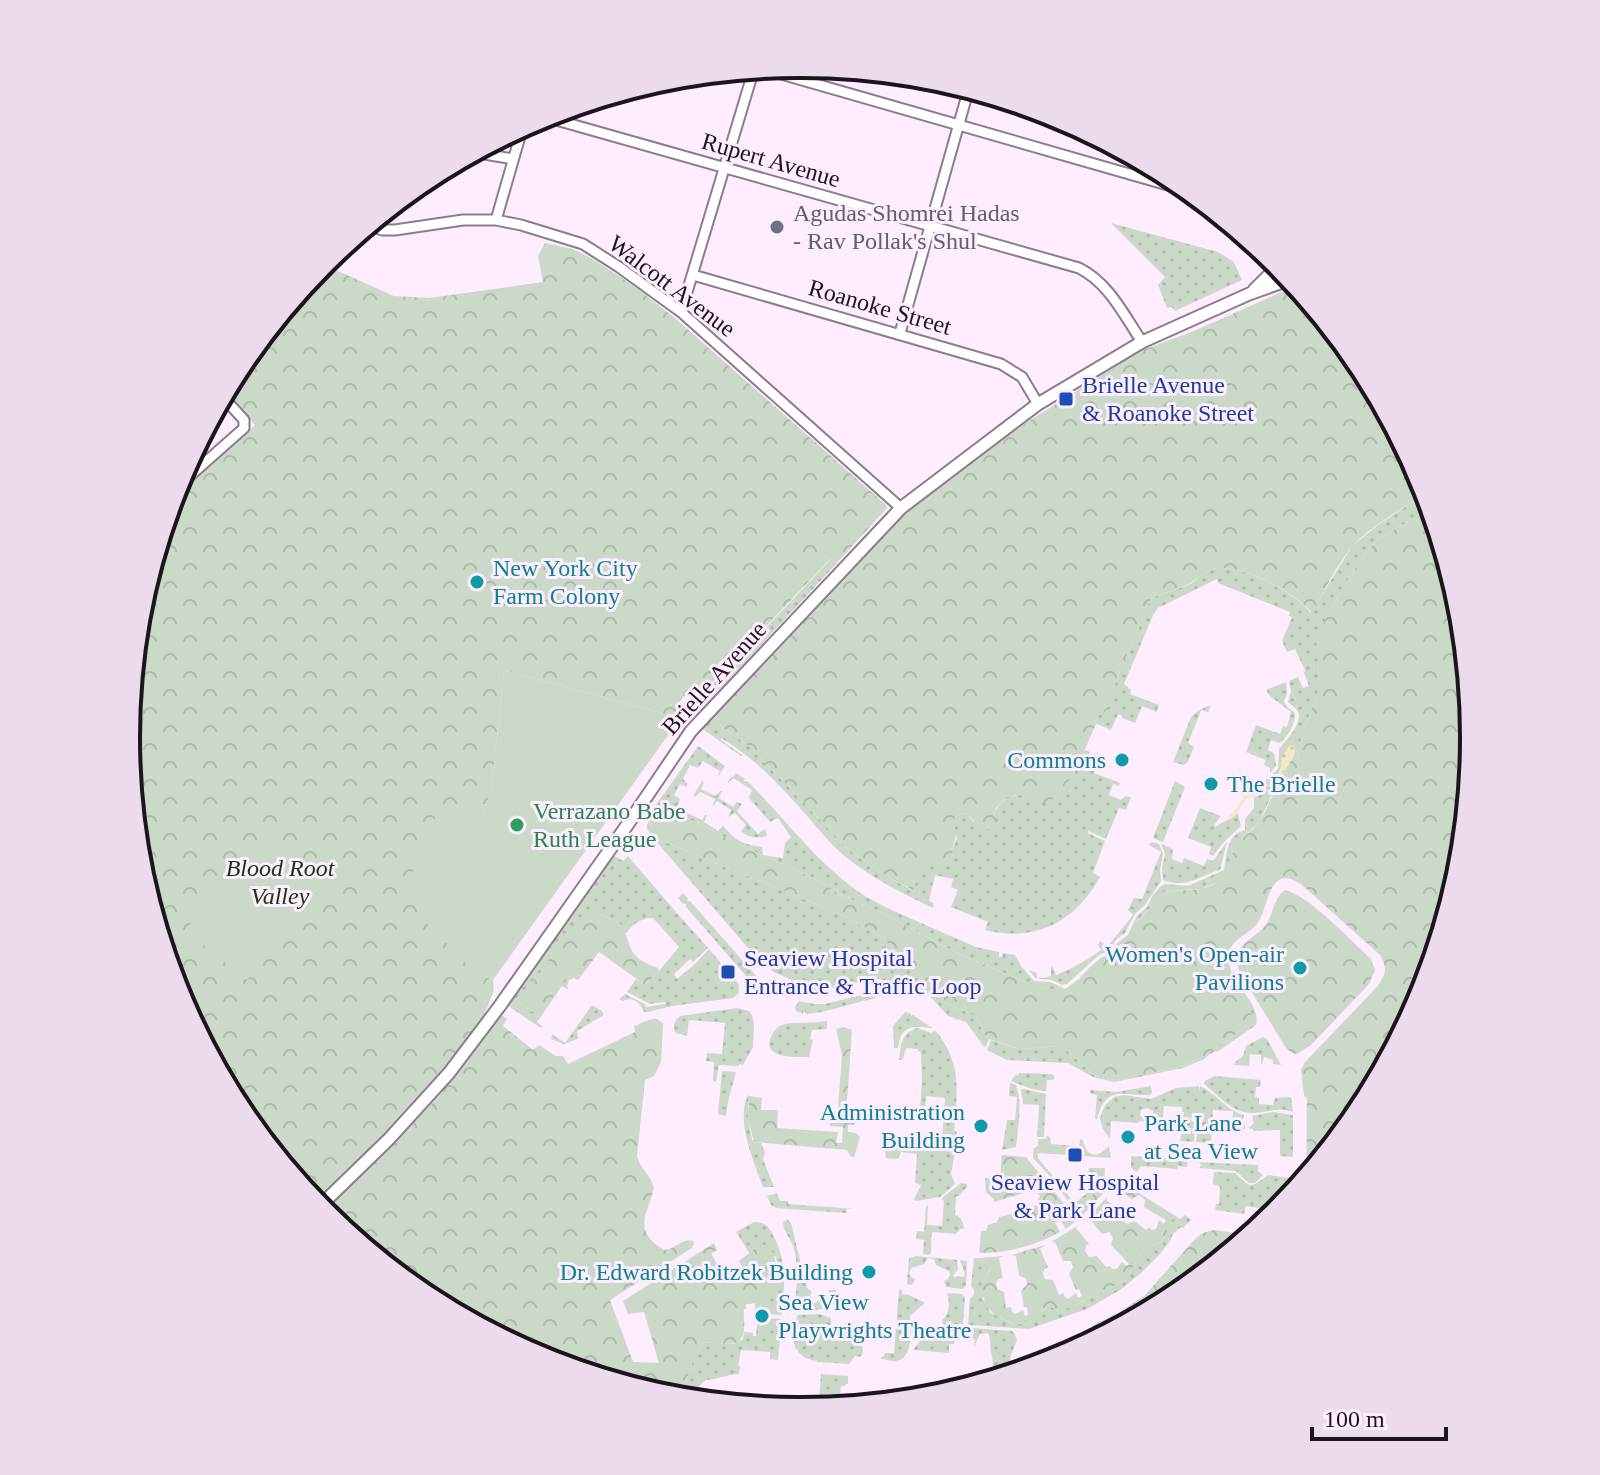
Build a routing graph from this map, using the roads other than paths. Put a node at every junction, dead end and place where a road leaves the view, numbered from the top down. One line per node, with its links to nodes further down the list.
1 (796, 78): 5 (street)
2 (751, 80): 9 (street)
3 (966, 99): 5 (street)
4 (564, 122): 9 (street, Rupert Avenue)
5 (958, 124): 10 (street); 12 (street)
6 (518, 141): 8 (street)
7 (491, 155): 8 (street)
8 (513, 159): 11 (street)
9 (724, 168): 12 (street, Rupert Avenue); 14 (street)
10 (1153, 181)
11 (496, 220): 13 (street, Walcott Avenue); 18 (street, Walcott Avenue)
12 (930, 226): 19 (street); 20 (street, Rupert Avenue)
13 (380, 229)
14 (693, 275): 18 (street); 19 (street, Roanoke Street)
15 (1270, 275): 17 (street, Brielle Avenue)
16 (1278, 284): 17 (street, Brielle Avenue)
17 (1249, 294): 20 (street, Brielle Avenue)
18 (681, 312): 24 (street, Walcott Avenue)
19 (900, 333): 21 (street, Roanoke Street)
20 (1142, 342): 21 (street, Brielle Avenue)
21 (1038, 404): 24 (street, Brielle Avenue)
22 (231, 405): 23 (street)
23 (199, 467)
24 (901, 508): 25 (street, Brielle Avenue)
25 (328, 1198)

